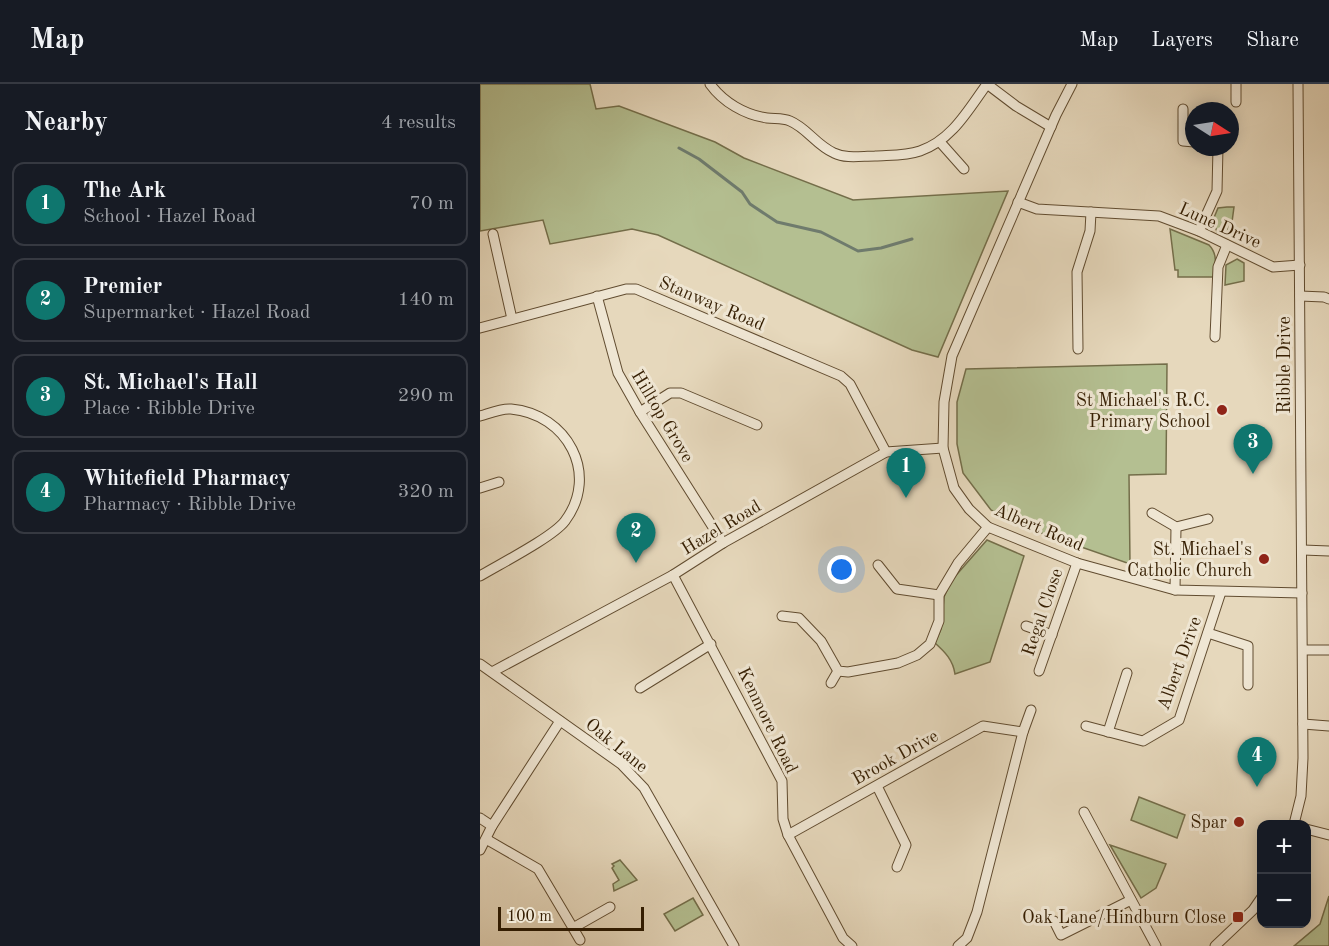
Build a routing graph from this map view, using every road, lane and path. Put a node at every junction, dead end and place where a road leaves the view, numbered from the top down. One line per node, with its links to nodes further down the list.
1 (710, 84): 10 (street)
2 (987, 84): 8 (street); 10 (street)
3 (1072, 84): 8 (street, Albert Road)
4 (1236, 84): 6 (street)
5 (1298, 84): 18 (street, Ribble Drive)
6 (1236, 102)
7 (1183, 109): 9 (street)
8 (1051, 127): 13 (street, Albert Road)
9 (1185, 141)
10 (940, 142): 12 (street)
11 (1218, 156): 15 (street)
12 (964, 169)
13 (1018, 202): 14 (street, Lune Drive); 29 (street, Albert Road)
14 (1091, 212): 15 (street, Lune Drive); 25 (street)
15 (1199, 231): 17 (street, Lune Drive)
16 (493, 234): 22 (street)
17 (1227, 244): 18 (street, Lune Drive); 24 (street)
18 (1300, 265): 20 (street, Ribble Drive)
19 (597, 296): 22 (street, Stanway Road); 26 (street, Hilltop Grove); 30 (street, Stanway Road)
20 (1300, 296): 21 (street); 38 (street, Ribble Drive)
21 (1329, 300)
22 (512, 319): 23 (street, Stanway Road)
23 (480, 328)
24 (1215, 337)
25 (1078, 349)
26 (640, 412): 28 (street); 37 (street, Hilltop Grove)
27 (480, 416): 43 (street)
28 (757, 425)
29 (943, 448): 30 (street, Hazel Road); 35 (street, Albert Road)
30 (886, 452): 37 (street, Hazel Road)
31 (498, 482): 32 (street)
32 (480, 488)
33 (1152, 513): 36 (street)
34 (1208, 519): 36 (street)
35 (988, 527): 40 (street, Albert Road); 47 (street)
36 (1176, 527): 44 (street)
37 (723, 543): 42 (street, Hazel Road)
38 (1303, 550): 39 (street); 46 (street, Ribble Drive)
39 (1329, 551)
40 (1077, 563): 44 (street, Albert Road); 53 (street, Regal Close)
41 (878, 565): 47 (street)
42 (673, 575): 54 (street, Kenmore Road); 60 (street, Hazel Road)
43 (480, 576)
44 (1175, 590): 45 (street, Albert Road)
45 (1221, 592): 46 (street, Albert Road); 52 (street, Albert Drive)
46 (1302, 593): 55 (street, Ribble Drive)
47 (939, 595): 58 (street)
48 (802, 608): 50 (street)
49 (782, 616): 50 (street)
50 (799, 618): 58 (street)
51 (1026, 626): 53 (street)
52 (1208, 633): 63 (street); 71 (street, Albert Drive)
53 (1052, 635): 59 (street, Regal Close)
54 (711, 644): 64 (street); 78 (street, Kenmore Road)
55 (1303, 650): 56 (street); 67 (street, Ribble Drive)
56 (1329, 650)
57 (480, 664): 60 (street, Oak Lane)
58 (838, 671): 62 (street)
59 (1039, 671)
60 (492, 672): 66 (street, Oak Lane)
61 (1127, 673): 71 (street)
62 (831, 683)
63 (1248, 685)
64 (640, 688)
65 (1031, 710): 70 (street)
66 (560, 721): 76 (street); 89 (street, Oak Lane)
67 (1303, 724): 69 (street); 75 (street, Ribble Drive)
68 (1086, 726): 71 (street, Albert Drive)
69 (1329, 726)
70 (1023, 732): 72 (street, Brook Drive); 91 (street)
71 (1108, 732)
72 (877, 786): 78 (street, Brook Drive); 82 (street)
73 (1084, 812): 83 (street)
74 (480, 818): 76 (street)
75 (1295, 820)
76 (492, 826): 80 (street)
77 (1311, 830): 79 (street)
78 (788, 835): 90 (street, Kenmore Road)
79 (1329, 835)
80 (486, 838): 81 (street); 87 (street)
81 (480, 850)
82 (897, 867)
83 (1131, 900): 86 (street); 92 (street)
84 (1257, 904): 93 (street)
85 (610, 908): 87 (street)
86 (1054, 921)
87 (573, 928): 88 (street)
88 (580, 940)
89 (734, 946)
90 (852, 946)
91 (958, 946)
92 (1156, 946)
93 (1215, 946)

